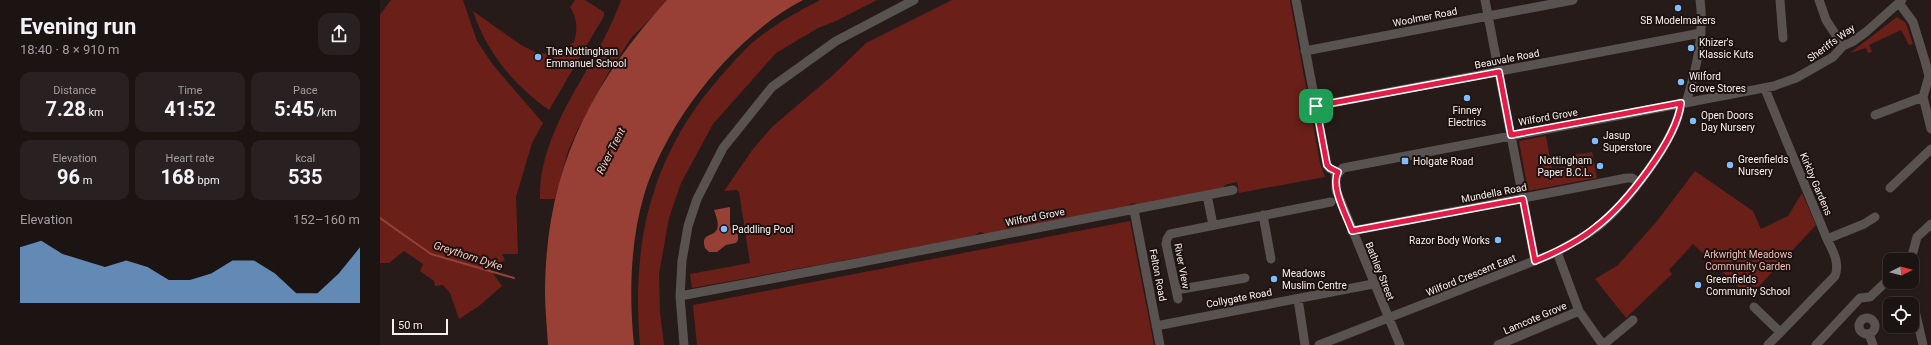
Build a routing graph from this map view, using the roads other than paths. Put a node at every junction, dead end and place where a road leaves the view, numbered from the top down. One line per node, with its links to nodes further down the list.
1 (914, 0): 44 (street)
2 (1296, 0): 13 (street)
3 (1485, 0): 9 (street)
4 (1573, 0): 9 (street, Woolmer Road)
5 (1700, 0): 10 (street, Wilford Crescent East)
6 (1780, 0): 11 (street)
7 (1819, 0): 12 (street)
8 (1900, 2): 12 (street, Sheriffs Way); 16 (street)
9 (1488, 16): 13 (street, Woolmer Road); 14 (street)
10 (1701, 32): 14 (street, Beauvale Road); 17 (street, Wilford Crescent East)
11 (1783, 38)
12 (1843, 46): 15 (street, Sheriffs Way)
13 (1305, 51): 18 (street)
14 (1499, 72): 18 (street, Beauvale Road); 21 (street)
15 (1765, 88): 17 (street, Wilford Grove); 36 (street, Kirkby Gardens)
16 (1923, 96): 19 (street); 20 (street)
17 (1684, 103): 21 (street, Wilford Grove); 24 (street, Wilford Crescent East)
18 (1316, 106): 23 (street)
19 (1875, 115)
20 (1931, 129)
21 (1511, 135): 23 (street, Wilford Grove); 28 (street)
22 (1931, 148): 25 (street)
23 (1338, 172): 35 (street, Bathley Street)
24 (1638, 182): 28 (street, Mundella Road); 37 (street, Wilford Crescent East)
25 (1890, 188)
26 (1233, 190): 27 (street, Wilford Grove)
27 (1207, 195): 30 (street, Wilford Grove); 34 (street)
28 (1523, 199): 35 (street, Mundella Road); 40 (street)
29 (1331, 202): 31 (street, River View)
30 (1134, 210): 44 (street, Wilford Grove); 51 (street, Felton Road)
31 (1263, 215): 34 (street, River View); 39 (street)
32 (1875, 217): 36 (street)
33 (1931, 224): 38 (street)
34 (1213, 225): 41 (street, River View)
35 (1352, 231): 42 (street, Bathley Street)
36 (1827, 239): 52 (street, Kirkby Gardens)
37 (1557, 252): 40 (street, Wilford Crescent East); 47 (street)
38 (1913, 253)
39 (1271, 259)
40 (1535, 261): 49 (street, Wilford Crescent East)
41 (1245, 278)
42 (1373, 284): 45 (street, Collygate Road); 49 (street, Bathley Street)
43 (1883, 285): 62 (street)
44 (680, 296): 54 (street)
45 (1298, 298): 51 (street, Collygate Road); 56 (street)
46 (1754, 307): 52 (street)
47 (1580, 311): 59 (street, Lamcote Grove); 60 (street)
48 (1919, 315): 64 (street)
49 (1388, 319): 57 (street, Wilford Crescent East); 58 (street, Bathley Street)
50 (1633, 320): 60 (street)
51 (1156, 326): 55 (street, Felton Road)
52 (1780, 332): 61 (street, Kirkby Gardens)
53 (1869, 334): 63 (street)
54 (684, 345)
55 (1160, 345)
56 (1305, 345)
57 (1319, 345)
58 (1400, 345)
59 (1498, 345)
60 (1603, 345)
61 (1768, 345)
62 (1816, 345)
63 (1874, 345)
64 (1923, 345)

